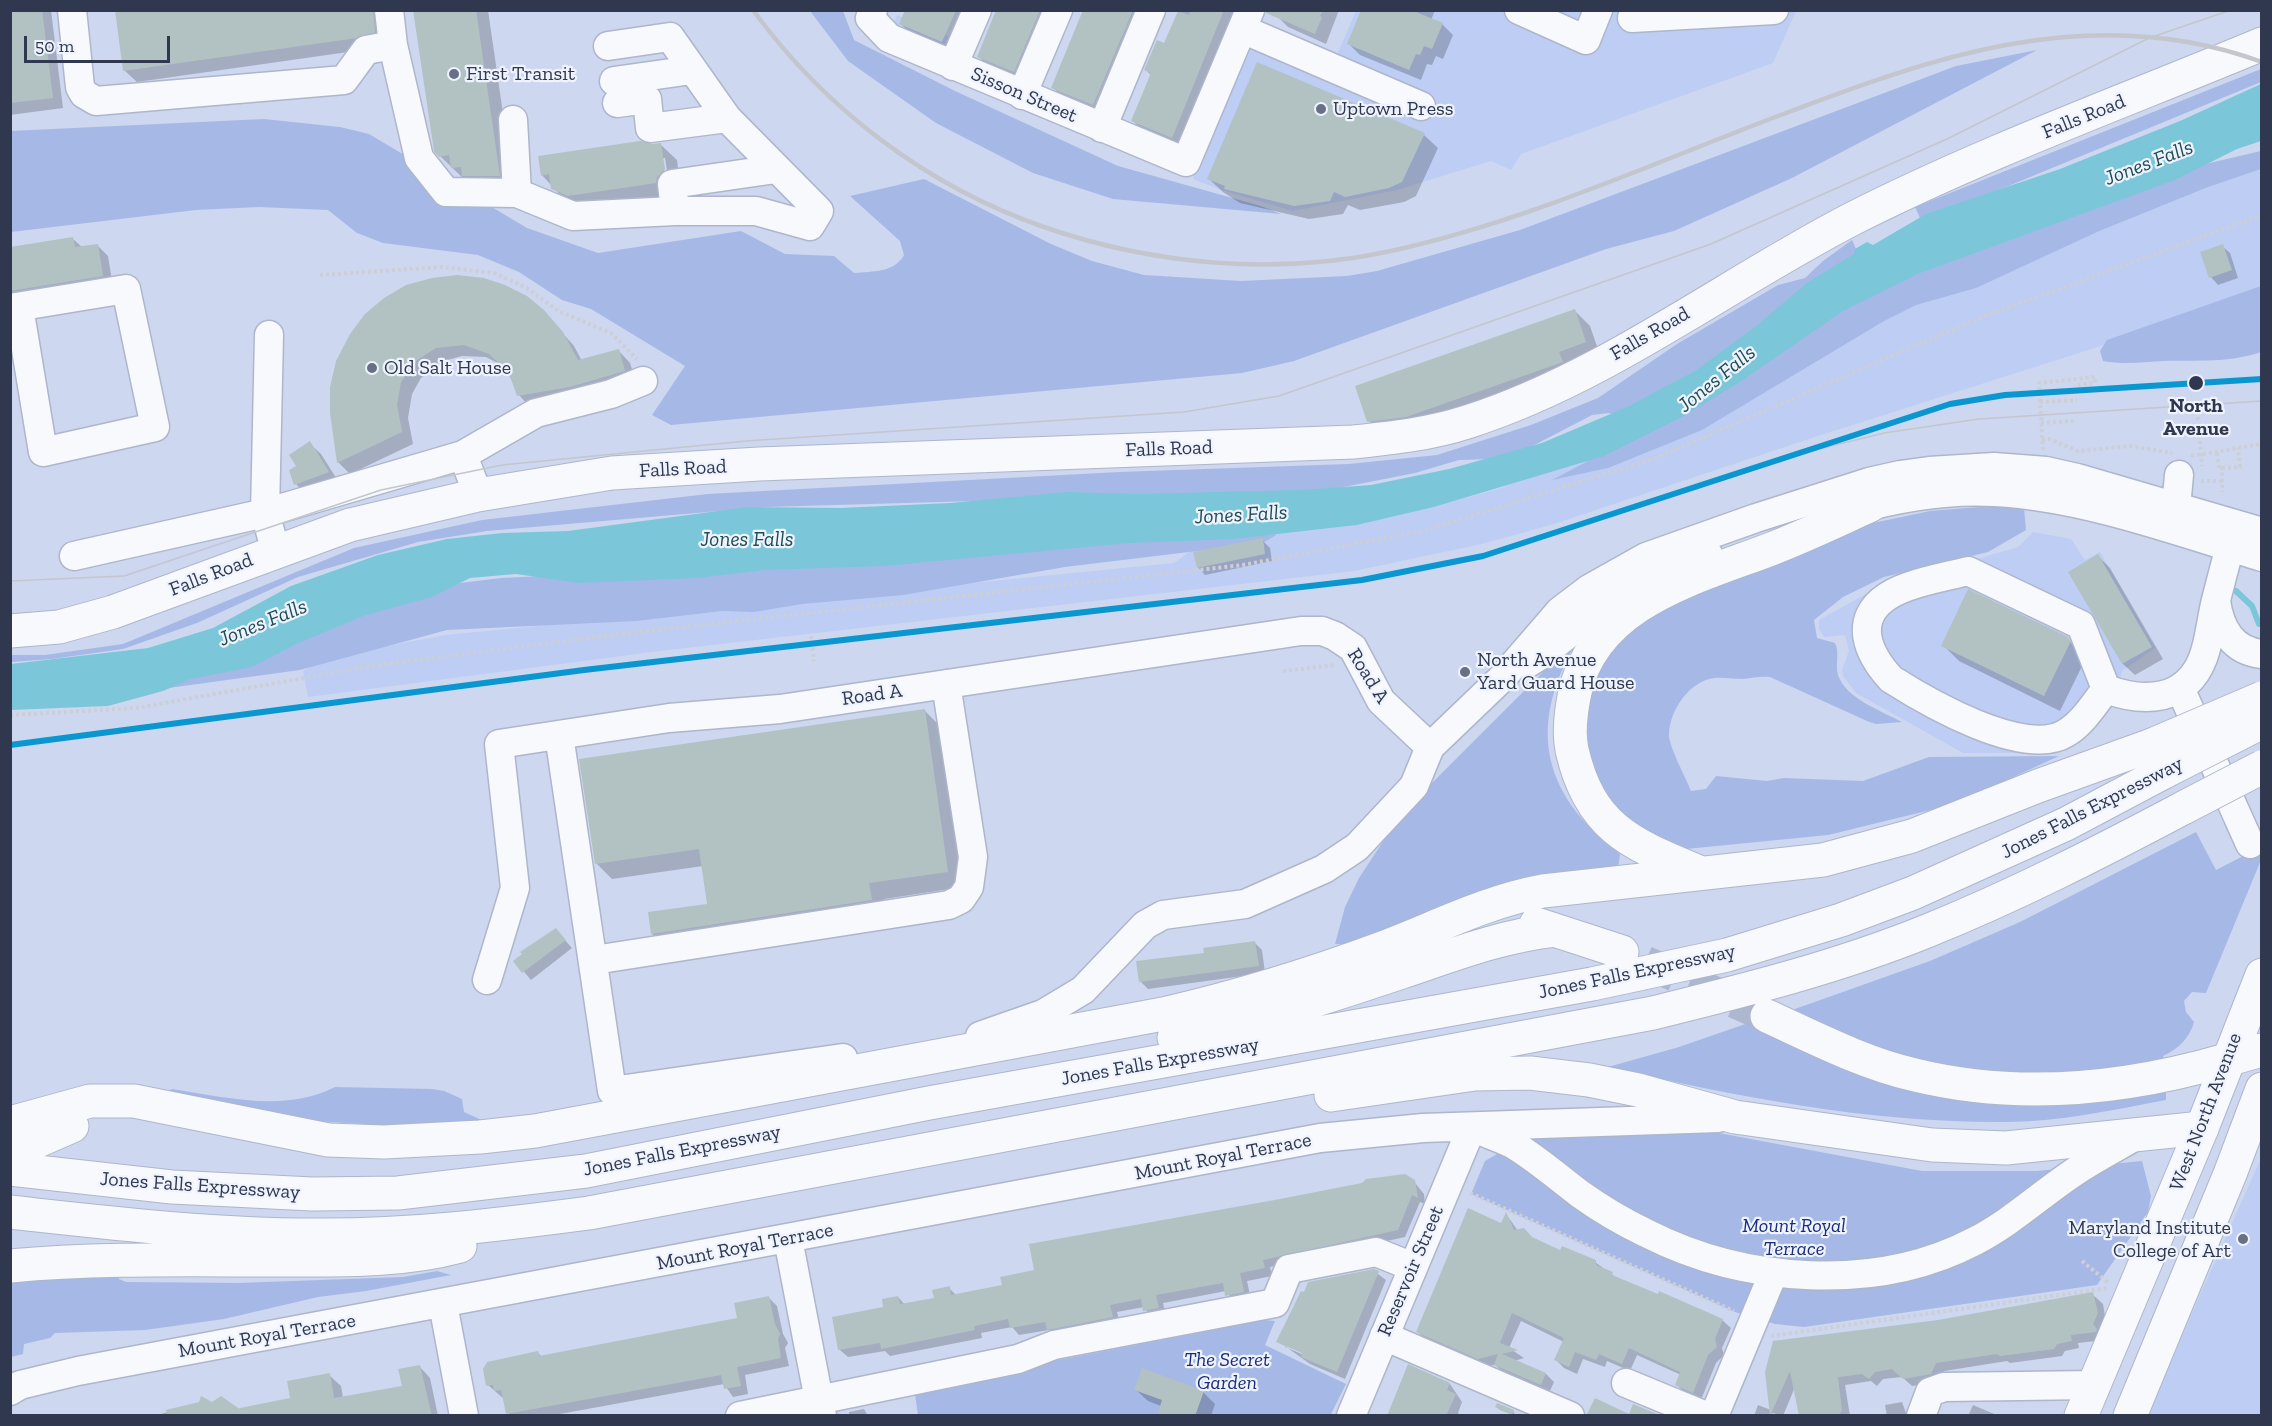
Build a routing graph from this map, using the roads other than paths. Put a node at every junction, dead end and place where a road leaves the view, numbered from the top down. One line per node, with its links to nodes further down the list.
1 (72, 10): 13 (street)
2 (389, 10): 13 (street)
3 (976, 10): 15 (street)
4 (1058, 10): 17 (street)
5 (1151, 10): 21 (street)
6 (1519, 10): 7 (street)
7 (1598, 10)
8 (1774, 10): 10 (street)
9 (872, 14): 15 (street, Sisson Street)
10 (1632, 18)
11 (1246, 20): 18 (street); 21 (street, Sisson Street)
12 (2262, 44): 31 (main road, Falls Road)
13 (393, 45): 23 (street)
14 (608, 46): 16 (street)
15 (953, 66): 17 (street, Sisson Street)
16 (692, 70): 19 (street); 19 (street)
17 (1022, 95): 21 (street, Sisson Street)
18 (1421, 106)
19 (727, 118): 22 (street)
20 (513, 120): 23 (street)
21 (1102, 128)
22 (776, 169): 24 (street); 24 (street)
23 (517, 193): 24 (street)
24 (675, 211)
25 (15, 308): 27 (street); 27 (street)
26 (269, 335): 34 (street)
27 (20, 378)
28 (643, 381): 29 (street)
29 (463, 455): 31 (street); 34 (street)
30 (2186, 478): 33 (street)
31 (478, 495): 36 (main road, Falls Road)
32 (1871, 505): 35 (street); 42 (street); 53 (main road)
33 (2176, 507): 35 (street); 42 (street)
34 (265, 513): 36 (street); 37 (street)
35 (2243, 535): 38 (street); 39 (street)
36 (276, 552): 40 (main road, Falls Road)
37 (74, 556)
38 (2262, 557)
39 (2216, 599): 41 (street); 44 (street)
40 (10, 631)
41 (2262, 654)
42 (1503, 676): 49 (street)
43 (946, 684): 48 (street, Road A); 49 (street, Road A); 57 (street)
44 (2180, 688): 45 (street); 52 (street)
45 (2106, 689): 45 (street)
46 (2262, 698): 50 (main road, bridge)
47 (2262, 722): 50 (main road, Jones Falls Expressway, bridge)
48 (560, 735): 57 (street); 59 (street, Road A)
49 (1430, 747): 57 (street)
50 (2159, 758): 53 (main road); 63 (main road, Jones Falls Expressway)
51 (2262, 767): 67 (main road, Jones Falls Expressway, bridge)
52 (2247, 829)
53 (1704, 874): 54 (main road)
54 (1469, 914): 55 (main road); 70 (main road)
55 (1555, 930): 56 (main road); 63 (main road)
56 (1622, 952)
57 (594, 960)
58 (2262, 975): 62 (main road, West North Avenue)
59 (487, 980)
60 (1767, 1016): 62 (main road)
61 (2262, 1050): 62 (main road)
62 (2226, 1060): 69 (main road, West North Avenue)
63 (929, 1103): 73 (main road, Jones Falls Expressway)
64 (2258, 1105): 69 (main road); 94 (main road)
65 (1735, 1117): 67 (main road); 68 (street, Mount Royal Terrace); 71 (main road)
66 (10, 1123): 70 (main road)
67 (1055, 1126): 75 (main road, Jones Falls Expressway)
68 (1472, 1128): 76 (street, Mount Royal Terrace); 78 (street, Reservoir Street); 79 (street, Mount Royal Terrace)
69 (2202, 1128): 71 (main road); 83 (main road, West North Avenue)
70 (275, 1131): 72 (main road)
71 (2134, 1137): 79 (street, Mount Royal Terrace)
72 (10, 1152)
73 (10, 1169)
74 (10, 1212): 75 (main road, Jones Falls Expressway)
75 (589, 1214): 77 (main road)
76 (788, 1239): 80 (street, Mount Royal Terrace); 86 (street)
77 (10, 1266)
78 (1413, 1267): 81 (street, Reservoir Street); 86 (street)
79 (1773, 1274): 87 (street)
80 (443, 1304): 84 (street, Mount Royal Terrace); 88 (street)
81 (1384, 1336): 85 (street); 90 (street, Reservoir Street)
82 (1626, 1383): 87 (street)
83 (2094, 1385): 92 (street); 93 (main road, West North Avenue)
84 (14, 1387)
85 (1526, 1407): 91 (street)
86 (821, 1408): 89 (street)
87 (1720, 1413)
88 (464, 1416)
89 (740, 1416)
90 (1351, 1416)
91 (1570, 1416)
92 (1921, 1416)
93 (2082, 1416)
94 (2130, 1416)

